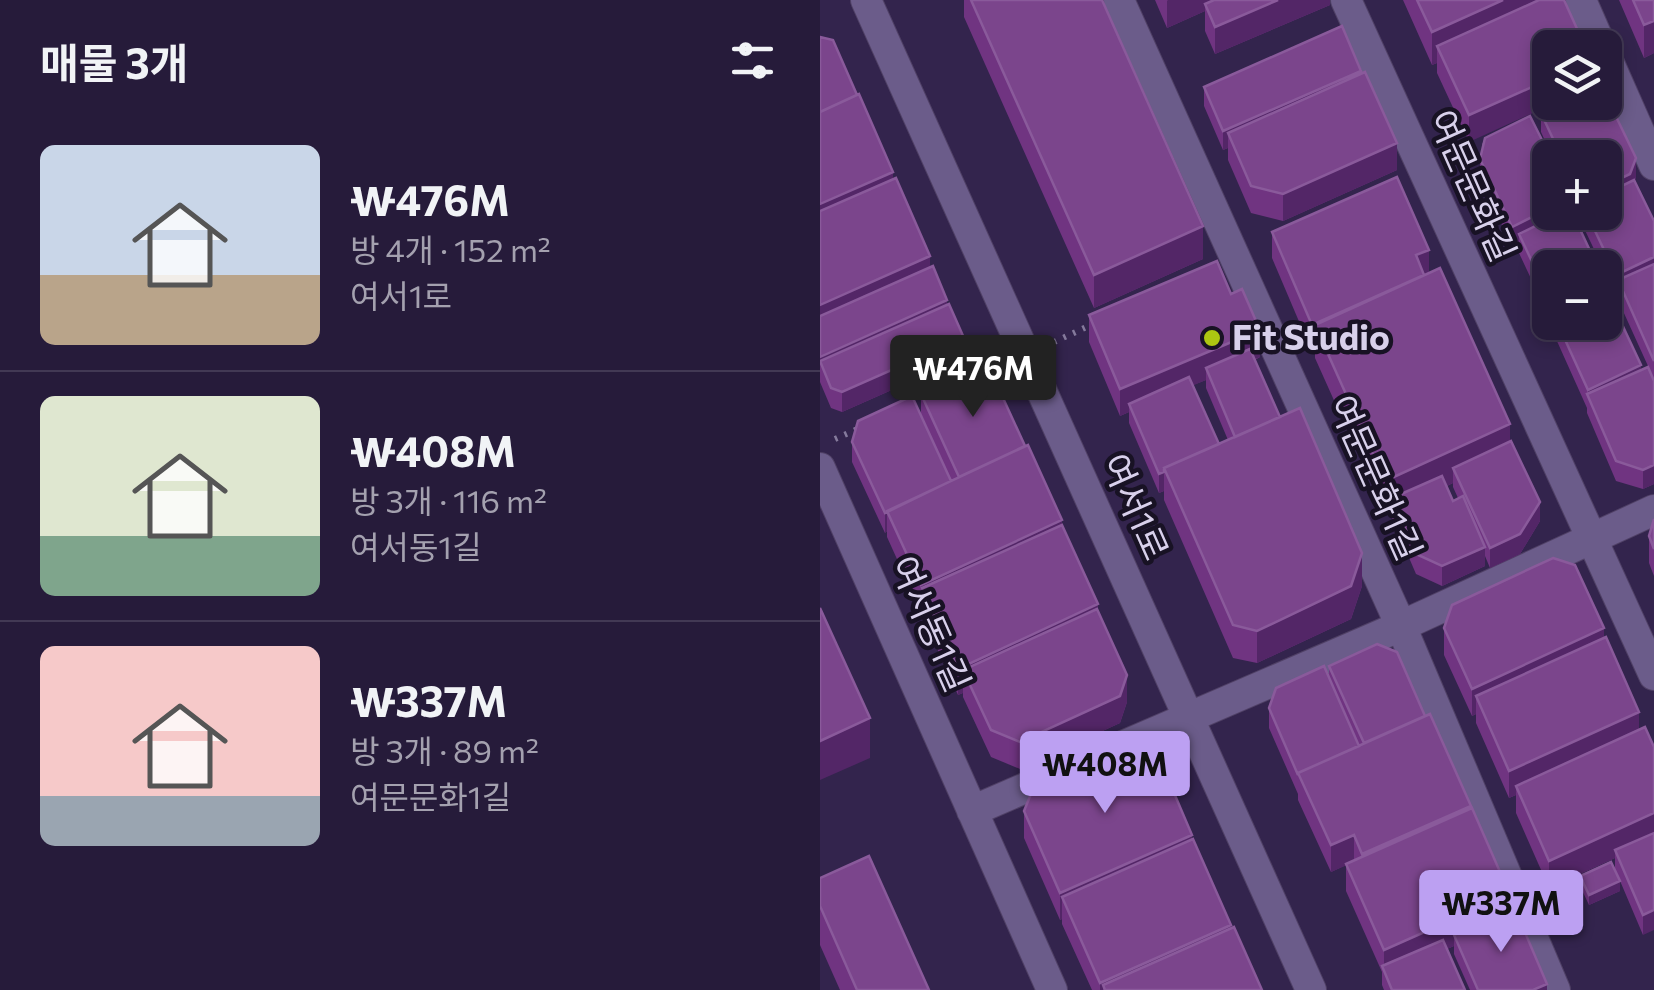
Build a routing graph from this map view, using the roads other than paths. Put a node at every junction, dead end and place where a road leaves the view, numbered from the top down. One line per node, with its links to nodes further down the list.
1 (866, 0): 13 (street, 여서1로)
2 (1119, 0): 11 (street, 여문문화1길)
3 (1346, 0): 10 (street, 여문문화길)
4 (1581, 0): 5 (street)
5 (1595, 30)
6 (1622, 92): 7 (street)
7 (1654, 164)
8 (820, 468): 14 (street, 여서동1길)
9 (1654, 510): 10 (street)
10 (1592, 539): 11 (street); 12 (street, 여문문화길)
11 (1400, 626): 13 (street); 17 (street, 여문문화1길)
12 (1654, 676)
13 (1188, 716): 14 (street); 16 (street, 여서1로)
14 (972, 811): 15 (street, 여서동1길)
15 (1052, 990)
16 (1312, 990)
17 (1555, 990)

